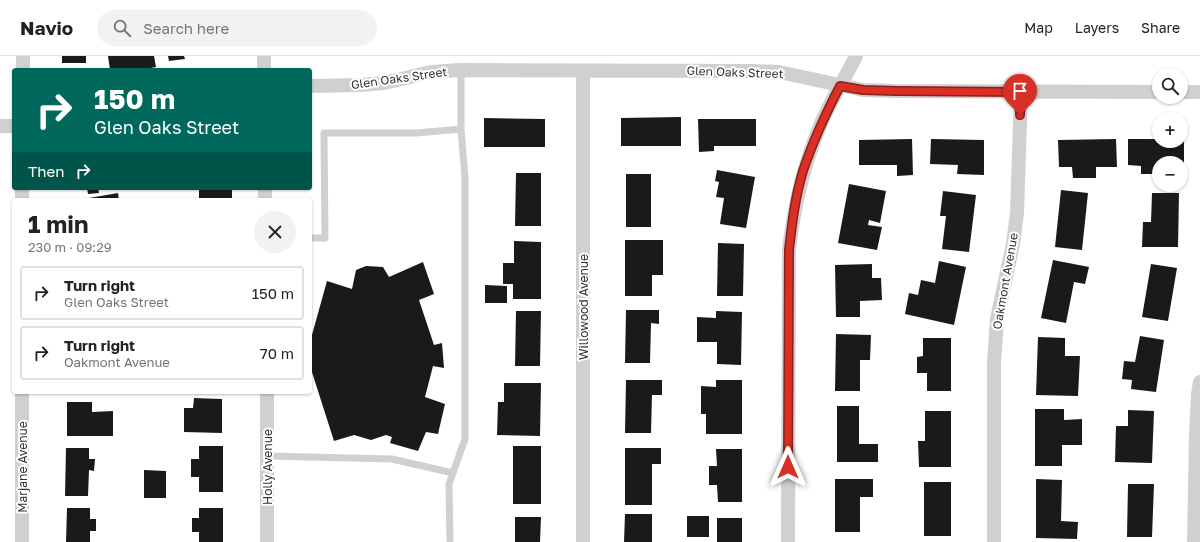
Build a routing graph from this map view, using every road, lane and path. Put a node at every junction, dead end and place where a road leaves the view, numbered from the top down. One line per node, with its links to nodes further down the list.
1 (23, 56): 4 (street)
2 (264, 56): 5 (street)
3 (856, 56): 9 (street)
4 (22, 68)
5 (264, 68)
6 (461, 70): 7 (street, Glen Oaks Street); 8 (street, Glen Oaks Street); 16 (lane)
7 (583, 71): 9 (street, Glen Oaks Street); 27 (street, Willowood Avenue)
8 (312, 86)
9 (840, 86): 10 (street, Glen Oaks Street); 28 (street)
10 (1021, 92): 11 (street, Glen Oaks Street); 29 (street, Oakmont Avenue)
11 (1152, 92)
12 (1188, 92): 13 (street)
13 (1200, 92)
14 (0, 126): 15 (street)
15 (12, 126)
16 (461, 129): 17 (lane); 22 (lane)
17 (312, 238)
18 (1200, 382): 23 (street)
19 (22, 394): 24 (street, Marjane Avenue)
20 (267, 394): 21 (street, Holly Avenue)
21 (267, 456): 22 (lane); 25 (street, Holly Avenue)
22 (453, 473): 26 (lane)
23 (1197, 492): 30 (street)
24 (22, 542)
25 (267, 542)
26 (450, 542)
27 (583, 542)
28 (788, 542)
29 (994, 542)
30 (1194, 542)

